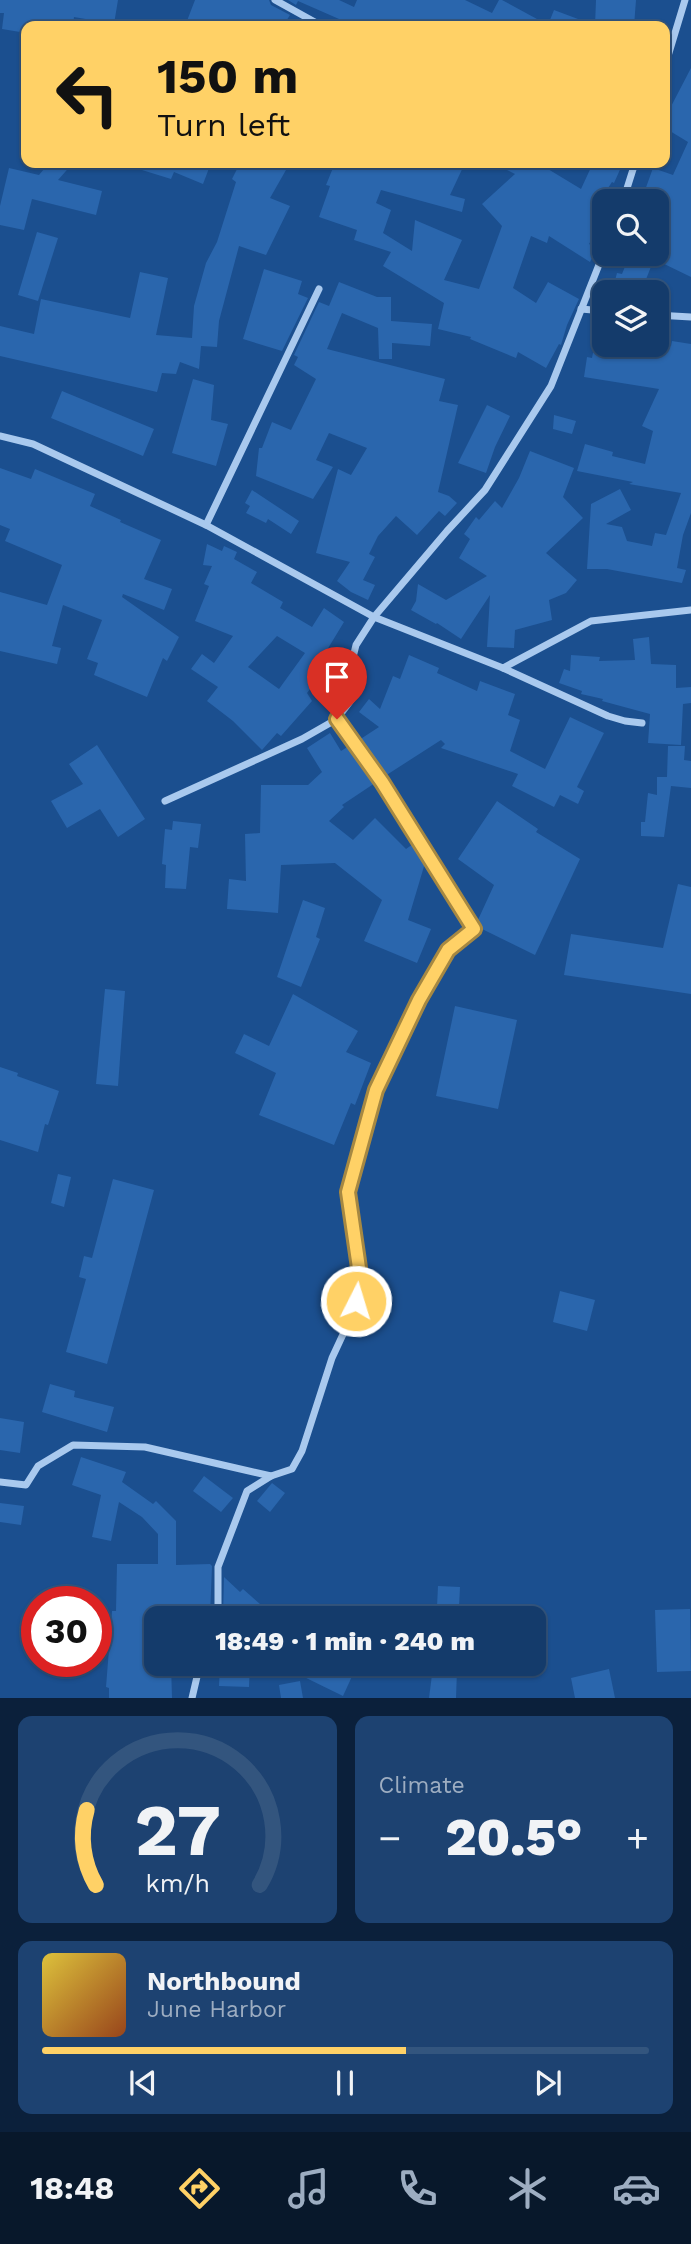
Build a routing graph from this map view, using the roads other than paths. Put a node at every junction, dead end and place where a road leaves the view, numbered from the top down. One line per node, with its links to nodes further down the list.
1 (275, 0): 3 (street)
2 (685, 0): 4 (street)
3 (313, 21)
4 (670, 49)
5 (633, 168): 6 (street)
6 (627, 189)
7 (598, 266): 9 (street)
8 (319, 289): 14 (street)
9 (581, 309): 10 (street); 16 (street)
10 (592, 310)
11 (669, 315): 12 (street)
12 (691, 317)
13 (0, 436): 14 (street)
14 (206, 524): 16 (street)
15 (691, 610): 17 (street)
16 (374, 617): 17 (street); 18 (street)
17 (503, 668): 19 (street)
18 (337, 719): 20 (street); 21 (street)
19 (642, 723)
20 (165, 801)
21 (271, 1476): 22 (street); 23 (street)
22 (0, 1482)
23 (218, 1606)
24 (197, 1676): 25 (street)
25 (192, 1698)

